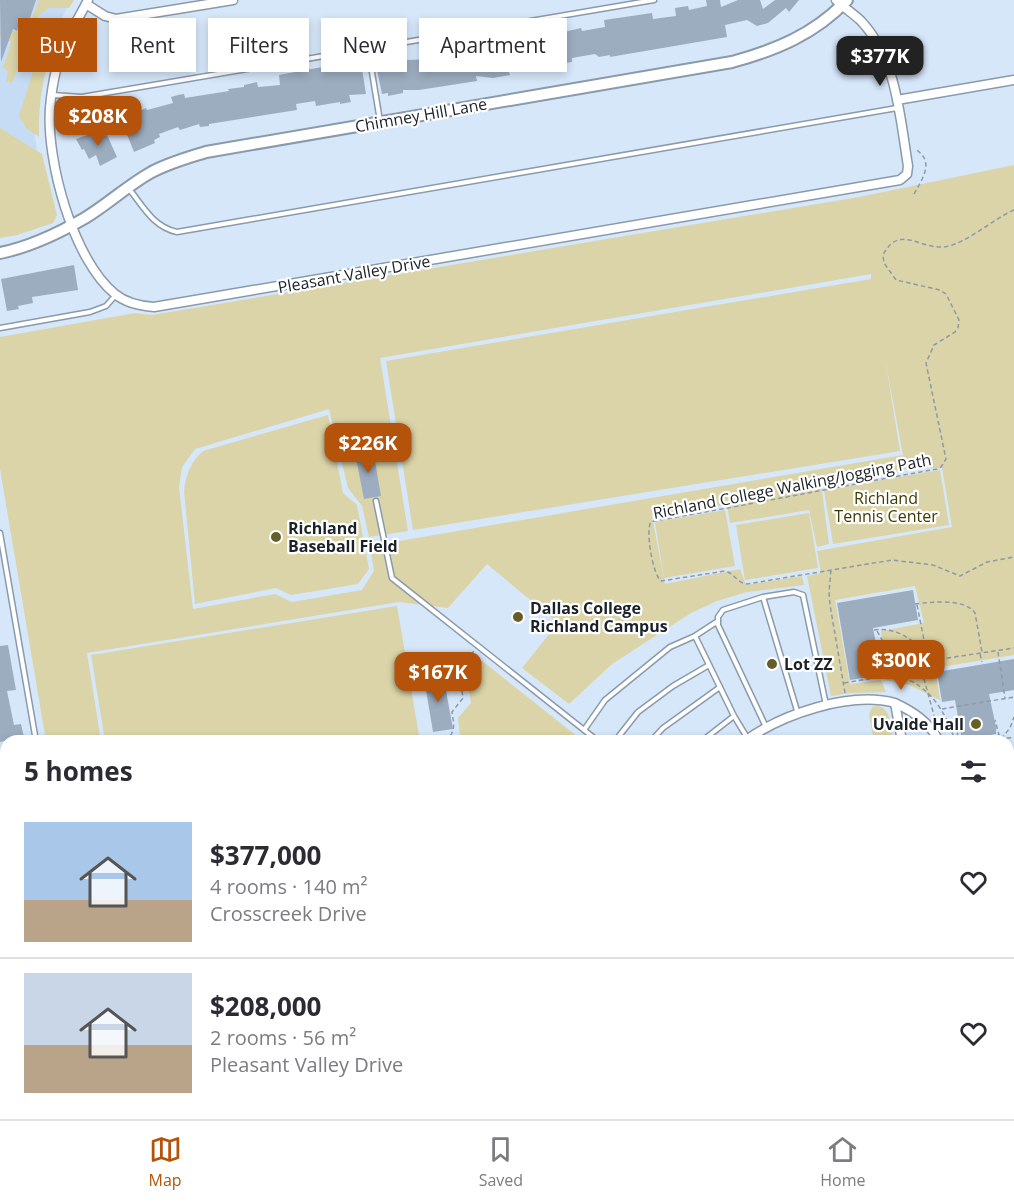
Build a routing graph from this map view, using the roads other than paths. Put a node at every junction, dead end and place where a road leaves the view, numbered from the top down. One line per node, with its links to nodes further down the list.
1 (233, 0): 3 (street)
2 (654, 0): 5 (lane)
3 (87, 2): 9 (street, Pleasant Valley Drive)
4 (842, 2): 10 (street); 11 (street, Chimney Hill Lane)
5 (407, 41)
6 (321, 56): 9 (lane)
7 (372, 72): 11 (lane)
8 (1014, 80): 10 (street)
9 (52, 95): 13 (street, Pleasant Valley Drive)
10 (897, 104): 12 (lane); 15 (street, Pleasant Valley Drive)
11 (380, 122): 12 (street, Chimney Hill Lane)
12 (128, 187): 13 (street, Chimney Hill Lane)
13 (72, 225): 14 (street, Chimney Hill Lane); 15 (street, Pleasant Valley Drive)
14 (0, 252)
15 (116, 295): 16 (lane)
16 (0, 328)
17 (376, 501): 29 (lane)
18 (0, 533): 30 (lane)
19 (763, 597): 20 (lane); 25 (lane); 26 (lane)
20 (718, 621): 21 (lane); 28 (lane)
21 (695, 636): 22 (lane); 29 (lane)
22 (709, 665): 23 (lane); 32 (lane)
23 (720, 687): 27 (lane); 33 (lane)
24 (896, 703): 25 (street); 37 (street); 38 (street)
25 (826, 705): 26 (street)
26 (798, 714): 28 (street)
27 (735, 716): 34 (lane); 35 (lane)
28 (767, 728): 36 (street)
29 (584, 730): 31 (lane)
30 (35, 735)
31 (590, 735)
32 (620, 735)
33 (657, 735)
34 (710, 735)
35 (744, 735)
36 (755, 735)
37 (901, 735)
38 (935, 735)

